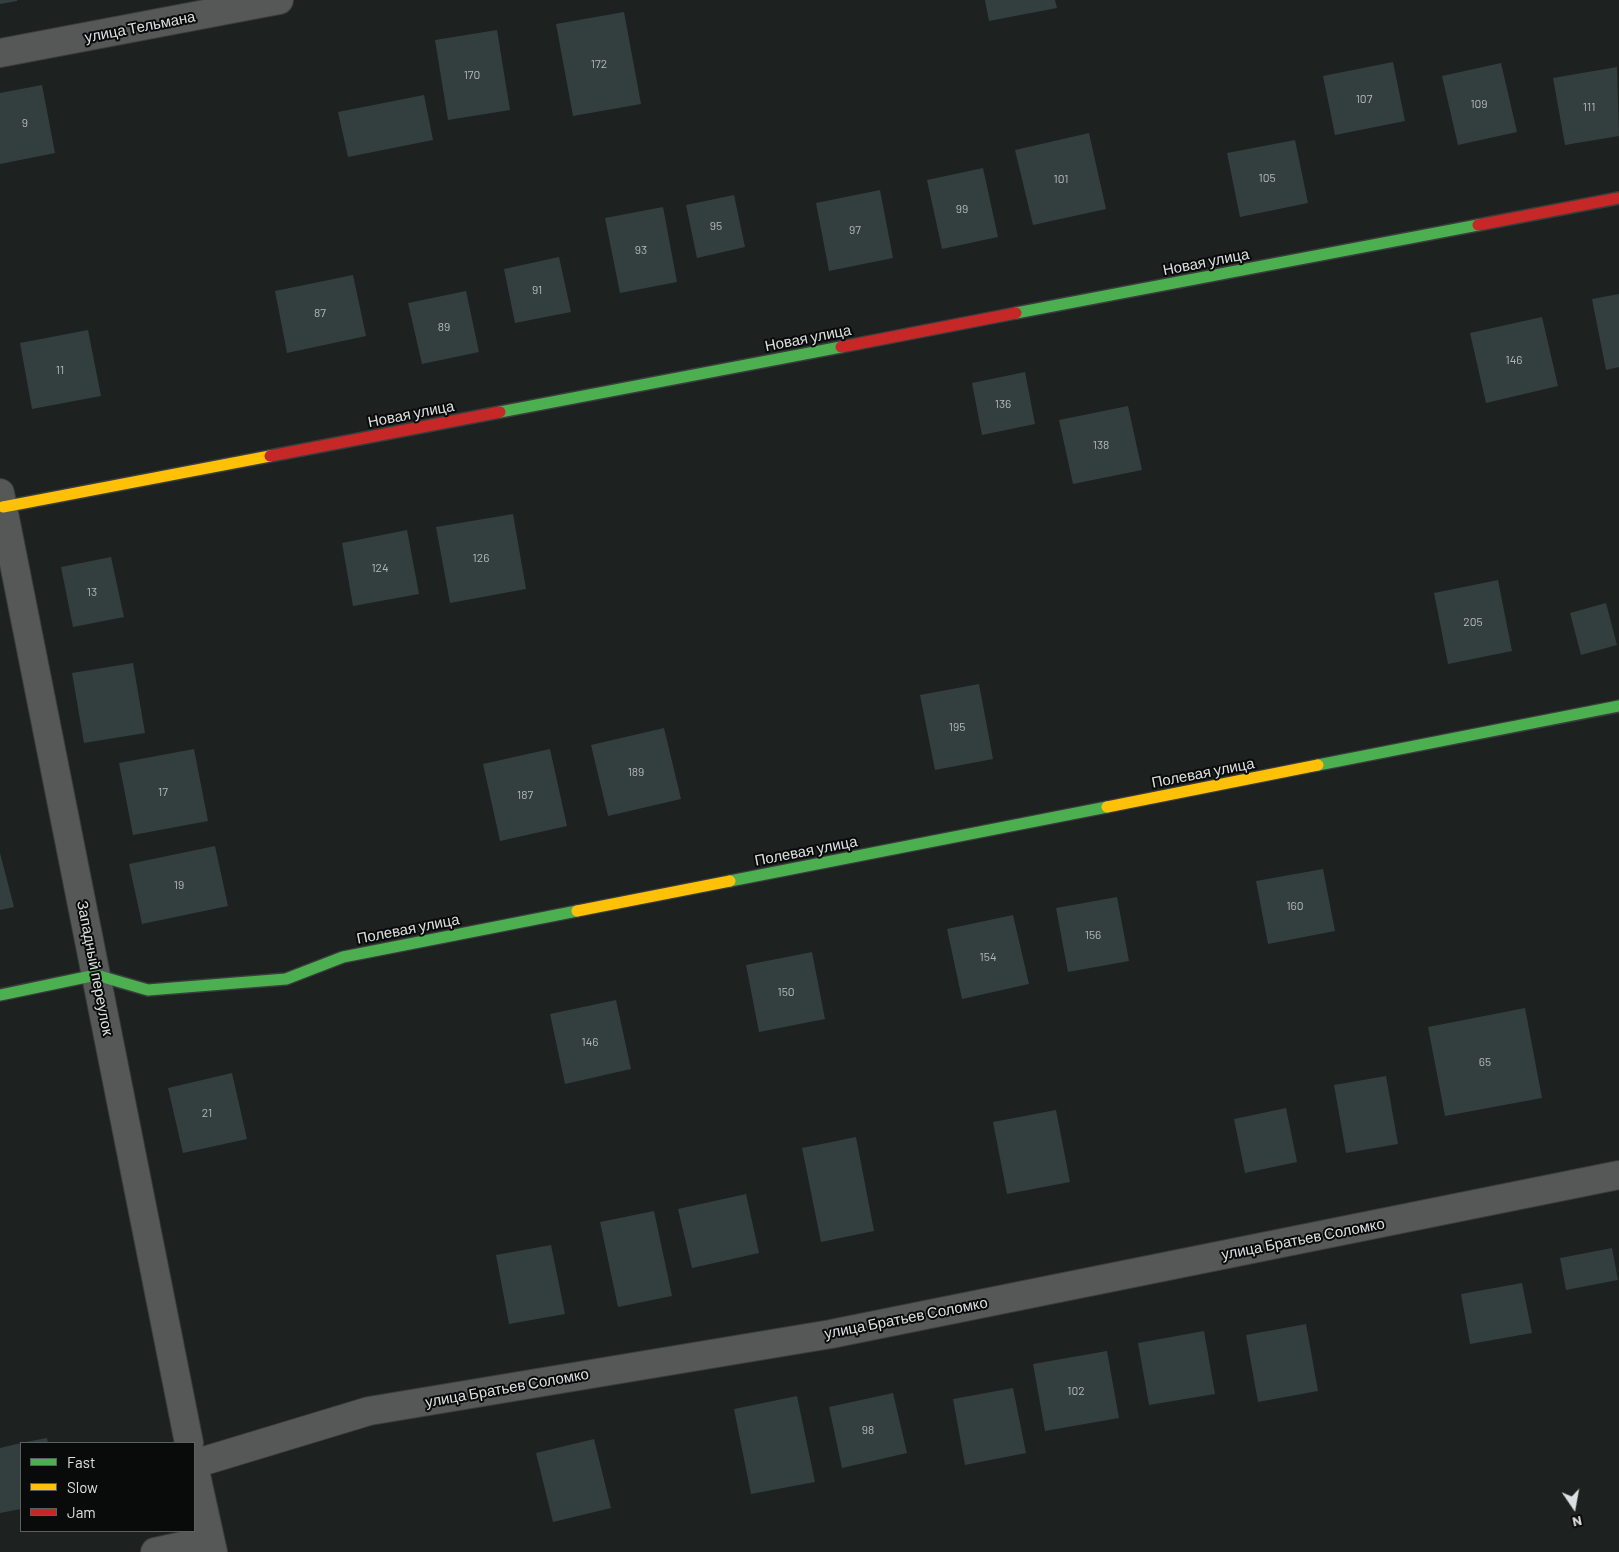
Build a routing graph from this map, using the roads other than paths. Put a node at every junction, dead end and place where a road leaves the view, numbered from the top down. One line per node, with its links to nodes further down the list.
1 (279, 0): 2 (street, улица Тельмана)
2 (0, 53)
3 (1619, 198): 4 (street, Новая улица)
4 (2, 500): 6 (street, Западный переулок)
5 (1619, 706): 6 (street, Полевая улица)
6 (96, 975): 7 (street, Полевая улица); 9 (street, Западный переулок)
7 (0, 995)
8 (1619, 1176): 10 (street, улица Братьев Соломко)
9 (189, 1442)
10 (195, 1465)
11 (195, 1470): 12 (street)
12 (211, 1546): 13 (street)
13 (155, 1552)

